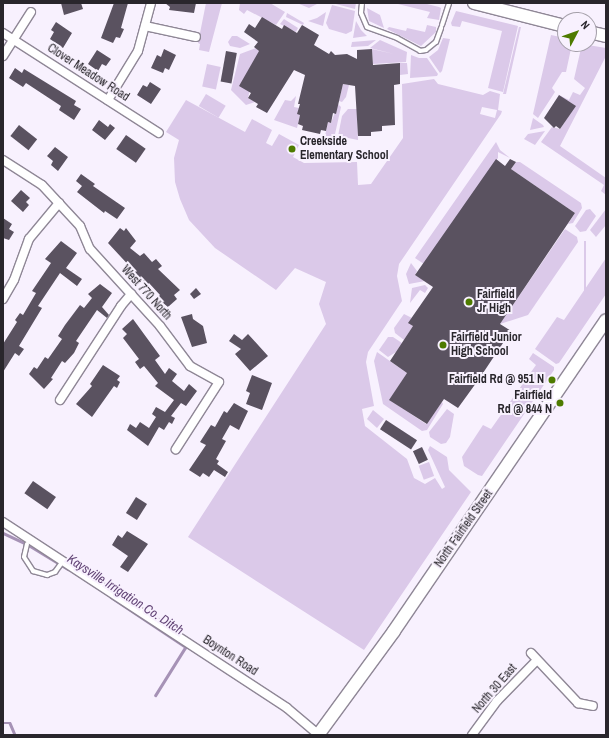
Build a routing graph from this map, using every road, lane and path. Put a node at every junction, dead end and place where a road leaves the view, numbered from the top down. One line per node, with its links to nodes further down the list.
1 (151, 3): 7 (street)
2 (362, 3): 3 (lane)
3 (449, 3)
4 (474, 3): 6 (street)
5 (31, 12): 10 (street)
6 (557, 24)
7 (145, 26): 9 (street); 12 (street)
8 (3, 33): 10 (street, Clover Meadow Road)
9 (196, 37)
10 (13, 39): 11 (street); 12 (street, Clover Meadow Road)
11 (3, 56)
12 (108, 100): 13 (street, Clover Meadow Road)
13 (159, 133)
14 (3, 160): 15 (street, West 770 North)
15 (59, 203): 16 (street, West 770 North); 17 (street)
16 (131, 294): 19 (street); 20 (street, West 770 North)
17 (3, 299)
18 (606, 320): 27 (street, North Fairfield Street)
19 (60, 400)
20 (176, 449)
21 (3, 522): 27 (street, Boynton Road)
22 (27, 544): 23 (lane)
23 (60, 565)
24 (531, 653): 25 (street)
25 (537, 660): 26 (street); 28 (street, North 30 East)
26 (593, 706)
27 (319, 735)
28 (472, 735)

